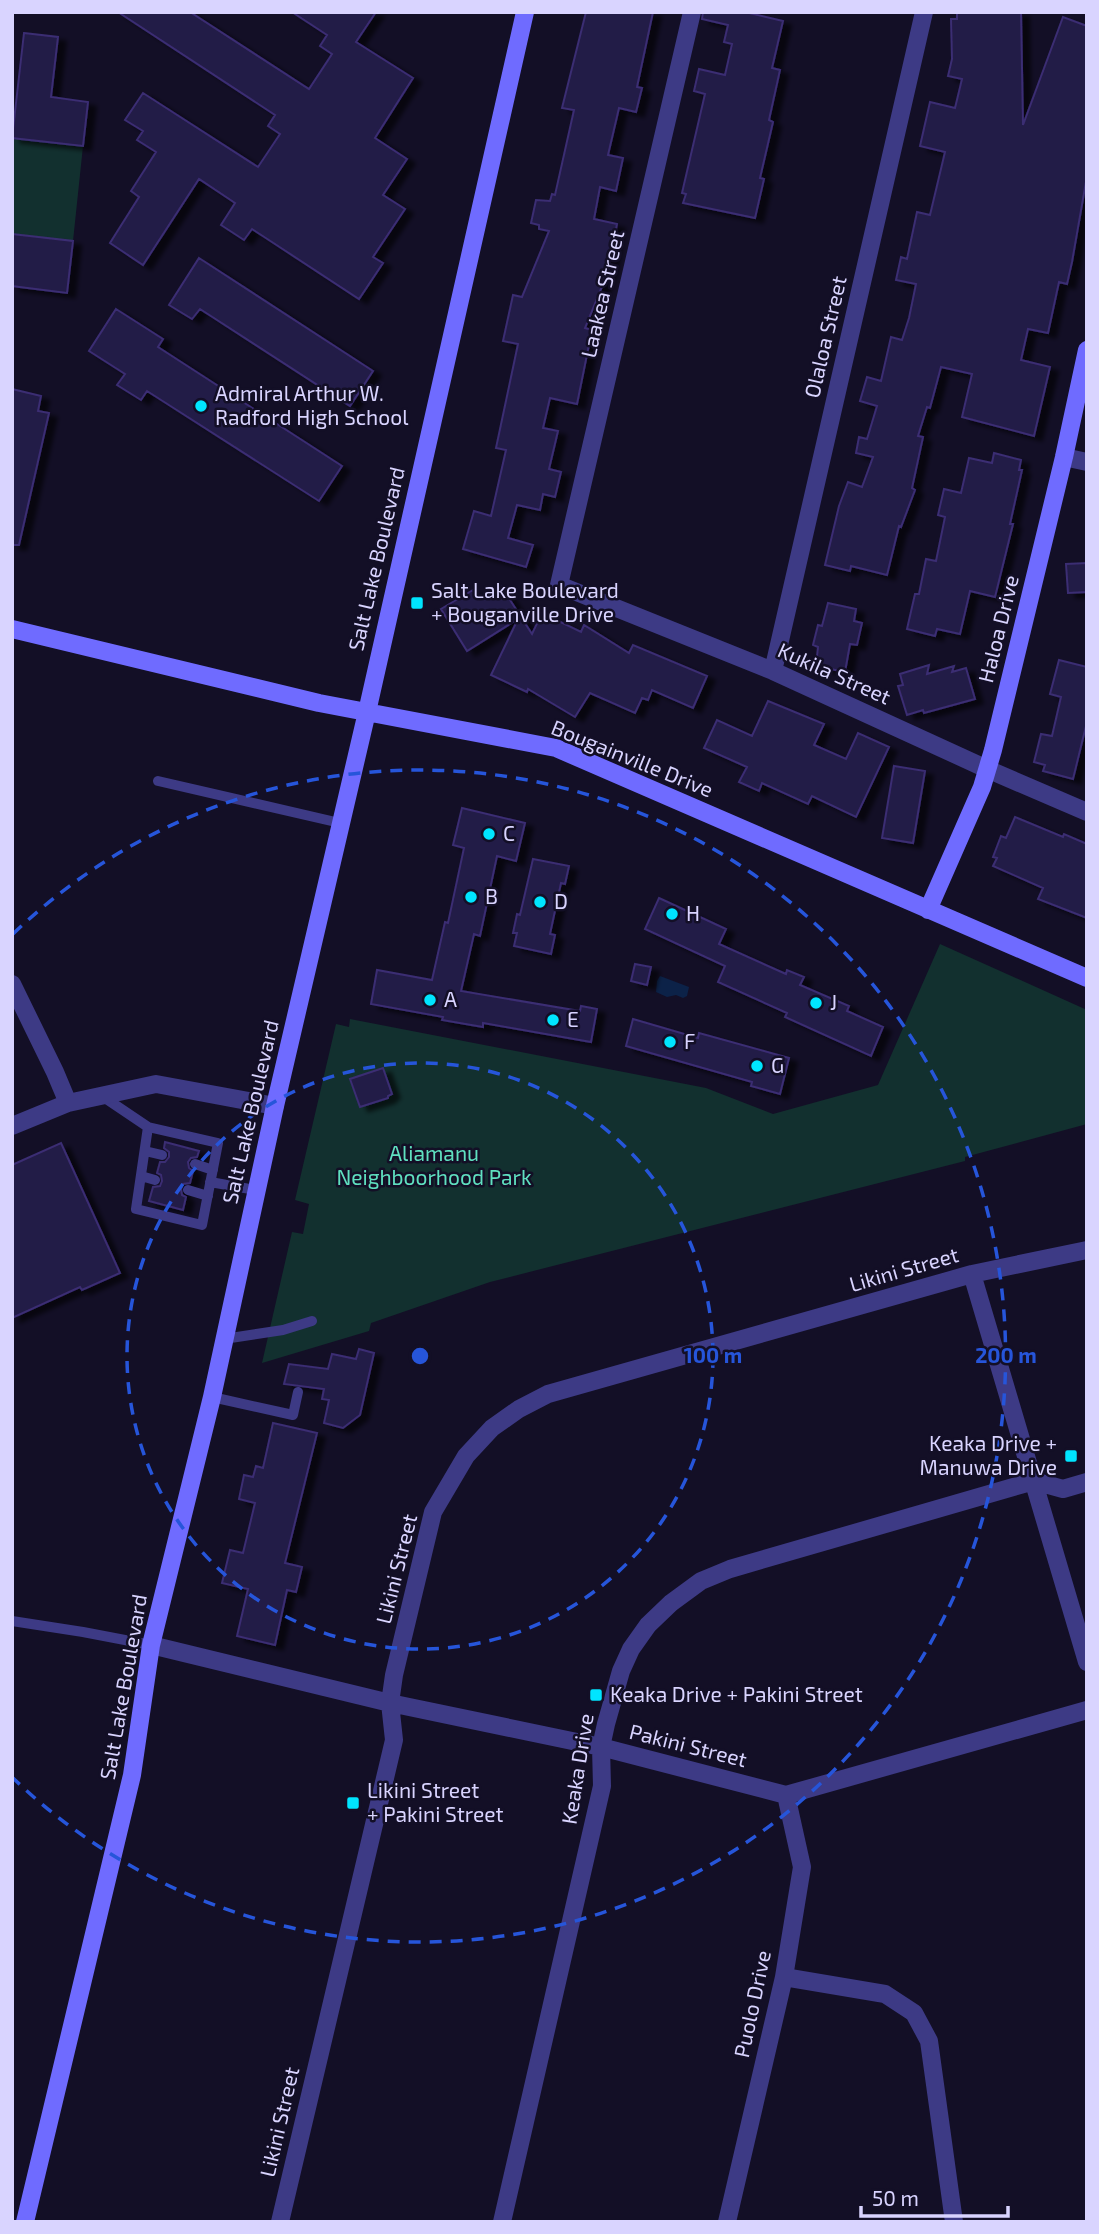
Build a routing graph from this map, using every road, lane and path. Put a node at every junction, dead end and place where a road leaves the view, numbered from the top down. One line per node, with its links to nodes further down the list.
1 (525, 12): 10 (main road, Salt Lake Boulevard)
2 (692, 12): 7 (street, Laakea Street)
3 (924, 12): 9 (street, Olaloa Street)
4 (1087, 350): 5 (main road, Haloa Drive)
5 (1064, 457): 6 (street); 11 (main road, Haloa Drive)
6 (1087, 462)
7 (559, 585): 9 (street, Kukila Street)
8 (12, 629): 10 (main road, Bougainville Drive)
9 (773, 671): 11 (street, Kukila Street)
10 (367, 712): 14 (main road, Salt Lake Boulevard); 15 (main road, Bougainville Drive)
11 (987, 769): 13 (street, Kukila Street); 15 (main road, Haloa Drive)
12 (158, 781): 14 (lane)
13 (1087, 812)
14 (340, 823): 20 (main road, Salt Lake Boulevard)
15 (928, 910): 16 (main road, Bougainville Drive)
16 (1087, 978)
17 (12, 984): 19 (street)
18 (102, 1096): 19 (street); 20 (street); 22 (lane)
19 (68, 1103): 21 (street)
20 (275, 1106): 31 (main road, Salt Lake Boulevard)
21 (12, 1126)
22 (148, 1127): 23 (lane); 26 (lane)
23 (145, 1151): 24 (lane); 27 (lane)
24 (162, 1155)
25 (195, 1164): 26 (lane)
26 (213, 1170): 29 (lane)
27 (141, 1176): 28 (lane); 32 (lane)
28 (155, 1180)
29 (210, 1182): 31 (lane); 32 (lane)
30 (188, 1190): 32 (lane)
31 (256, 1190): 36 (main road, Salt Lake Boulevard)
32 (208, 1196)
33 (1087, 1250): 34 (street, Likini Street)
34 (972, 1274): 39 (street); 44 (street, Likini Street)
35 (312, 1321): 36 (lane)
36 (223, 1339): 38 (main road, Salt Lake Boulevard)
37 (298, 1392): 38 (lane)
38 (212, 1397): 42 (main road, Salt Lake Boulevard)
39 (1034, 1481): 40 (street, Keaka Drive); 43 (street); 46 (street, Keaka Drive)
40 (1087, 1482)
41 (12, 1621): 42 (lane)
42 (150, 1645): 44 (street, Pakini Street); 49 (main road, Salt Lake Boulevard)
43 (1087, 1662)
44 (390, 1703): 46 (street, Pakini Street); 50 (street, Likini Street)
45 (1087, 1710): 47 (street, Pakini Street)
46 (601, 1747): 47 (street, Pakini Street); 51 (street, Keaka Drive)
47 (786, 1794): 48 (street, Puolo Drive)
48 (784, 1977): 52 (street, Puolo Drive); 53 (street)
49 (25, 2222)
50 (280, 2222)
51 (502, 2222)
52 (727, 2222)
53 (954, 2222)

